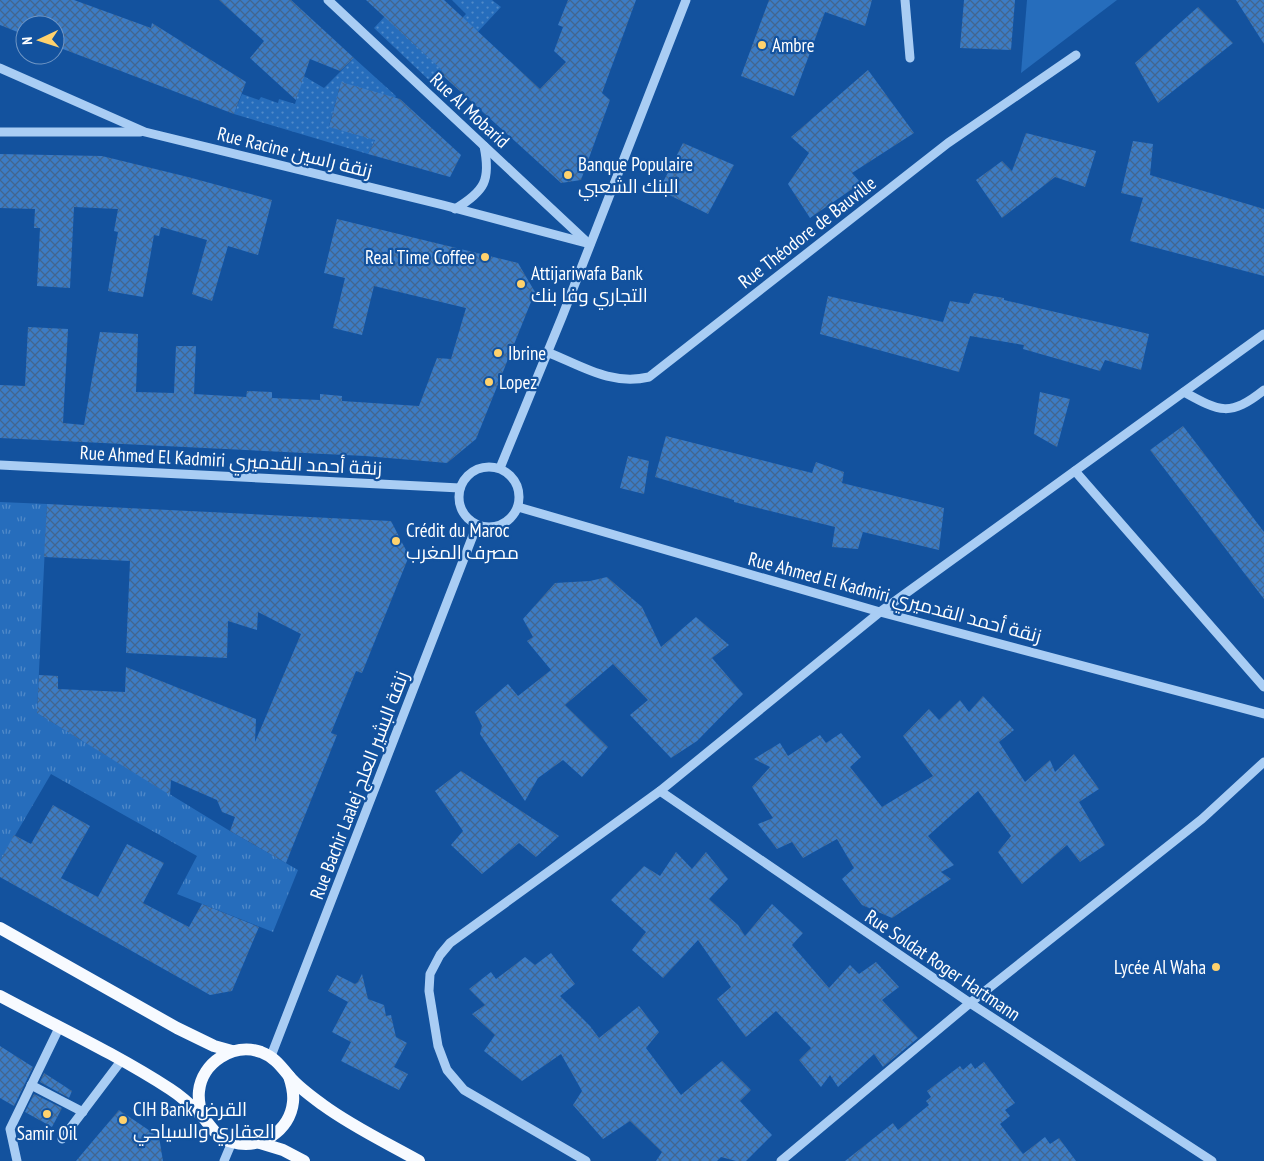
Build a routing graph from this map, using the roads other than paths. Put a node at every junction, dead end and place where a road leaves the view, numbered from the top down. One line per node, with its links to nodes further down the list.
1 (328, 0): 9 (street, Rue Al Mobarid)
2 (686, 0): 11 (street)
3 (905, 0): 5 (street)
4 (1076, 55): 13 (street, Rue Théodore de Bauville)
5 (910, 58)
6 (0, 68): 8 (street, Rue Racine زنقة راسين)
7 (0, 132): 8 (street)
8 (145, 132): 10 (street, Rue Racine زنقة راسين)
9 (484, 145): 10 (street); 11 (street, Rue Al Mobarid)
10 (455, 208): 11 (street, Rue Racine زنقة راسين)
11 (590, 244): 13 (street)
12 (1264, 334): 15 (street)
13 (547, 352): 17 (street)
14 (1264, 390): 15 (street)
15 (1184, 392): 18 (street)
16 (0, 465): 19 (street, Rue Ahmed El Kadmiri زنقة أحمد القدميري)
17 (500, 468): 19 (street); 20 (street)
18 (1075, 471): 22 (street); 23 (street)
19 (460, 488): 21 (street)
20 (518, 507): 21 (street); 22 (street, Rue Ahmed El Kadmiri زنقة أحمد القدميري)
21 (477, 525): 32 (street, Rue Bachir Laalej زنقة البشير العلج)
22 (880, 612): 24 (street, Rue Ahmed El Kadmiri زنقة أحمد القدميري); 26 (street)
23 (1264, 687)
24 (1264, 714)
25 (1264, 762): 29 (street)
26 (660, 791): 29 (street, Rue Soldat Roger Hartmann); 46 (street)
27 (0, 928): 31 (main road)
28 (0, 996): 30 (main road)
29 (970, 1003): 41 (street, Rue Soldat Roger Hartmann); 47 (street)
30 (59, 1028): 33 (main road); 35 (street)
31 (232, 1051): 32 (main road); 37 (main road)
32 (271, 1056): 34 (main road)
33 (121, 1061): 36 (street); 37 (main road)
34 (289, 1076): 40 (main road); 45 (main road)
35 (31, 1085): 36 (street); 42 (street)
36 (83, 1112): 38 (street)
37 (203, 1117): 39 (main road)
38 (62, 1139)
39 (232, 1142): 40 (main road); 43 (street)
40 (260, 1143): 44 (main road)
41 (1208, 1160)
42 (17, 1161)
43 (224, 1161)
44 (304, 1161)
45 (419, 1161)
46 (586, 1161)
47 (781, 1161)

